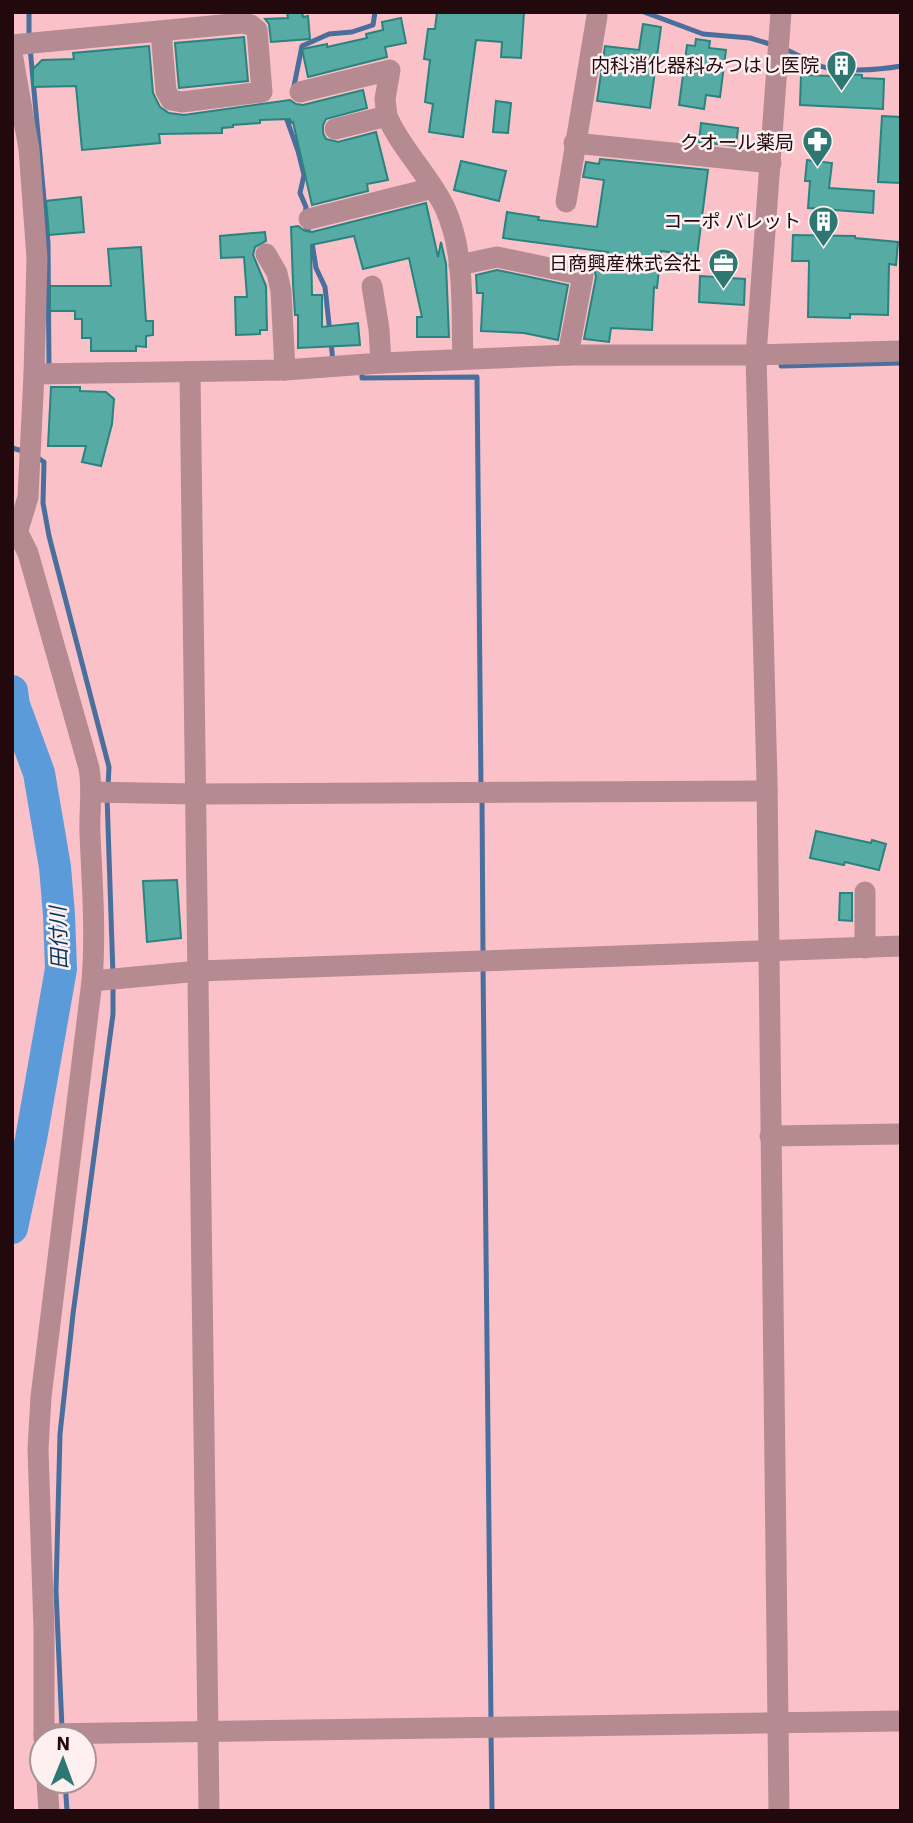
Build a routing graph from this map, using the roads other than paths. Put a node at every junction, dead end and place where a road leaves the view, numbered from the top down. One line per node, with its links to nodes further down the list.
1 (781, 12): 10 (street)
2 (597, 16): 9 (street)
3 (161, 32): 3 (street); 4 (street)
4 (12, 45)
5 (12, 53): 24 (street)
6 (300, 92): 7 (street)
7 (387, 116): 8 (street); 11 (street)
8 (335, 129)
9 (574, 143): 10 (street); 12 (street)
10 (771, 163): 19 (street)
11 (433, 188): 13 (street); 15 (street)
12 (566, 202)
13 (309, 219)
14 (266, 254): 22 (street)
15 (459, 265): 18 (street); 20 (street)
16 (372, 286): 21 (street)
17 (901, 351): 19 (street)
18 (568, 355): 19 (street); 20 (street)
19 (757, 355): 26 (street)
20 (463, 359): 21 (street)
21 (381, 363): 22 (street)
22 (285, 370): 23 (street)
23 (190, 373): 24 (street); 28 (street)
24 (34, 374): 25 (street)
25 (15, 526): 27 (street)
26 (767, 791): 28 (street); 32 (street)
27 (92, 792): 28 (street); 34 (street)
28 (195, 794): 33 (street)
29 (865, 892): 31 (street)
30 (901, 946): 31 (street)
31 (865, 948): 32 (street)
32 (769, 951): 33 (street); 36 (street)
33 (199, 971): 34 (street); 40 (street)
34 (92, 981): 39 (street)
35 (901, 1134): 36 (street)
36 (770, 1136): 38 (street)
37 (901, 1721): 38 (street)
38 (778, 1724): 40 (street); 43 (street)
39 (44, 1725)
40 (207, 1730): 41 (street); 42 (street)
41 (98, 1735)
42 (209, 1811)
43 (779, 1811)

